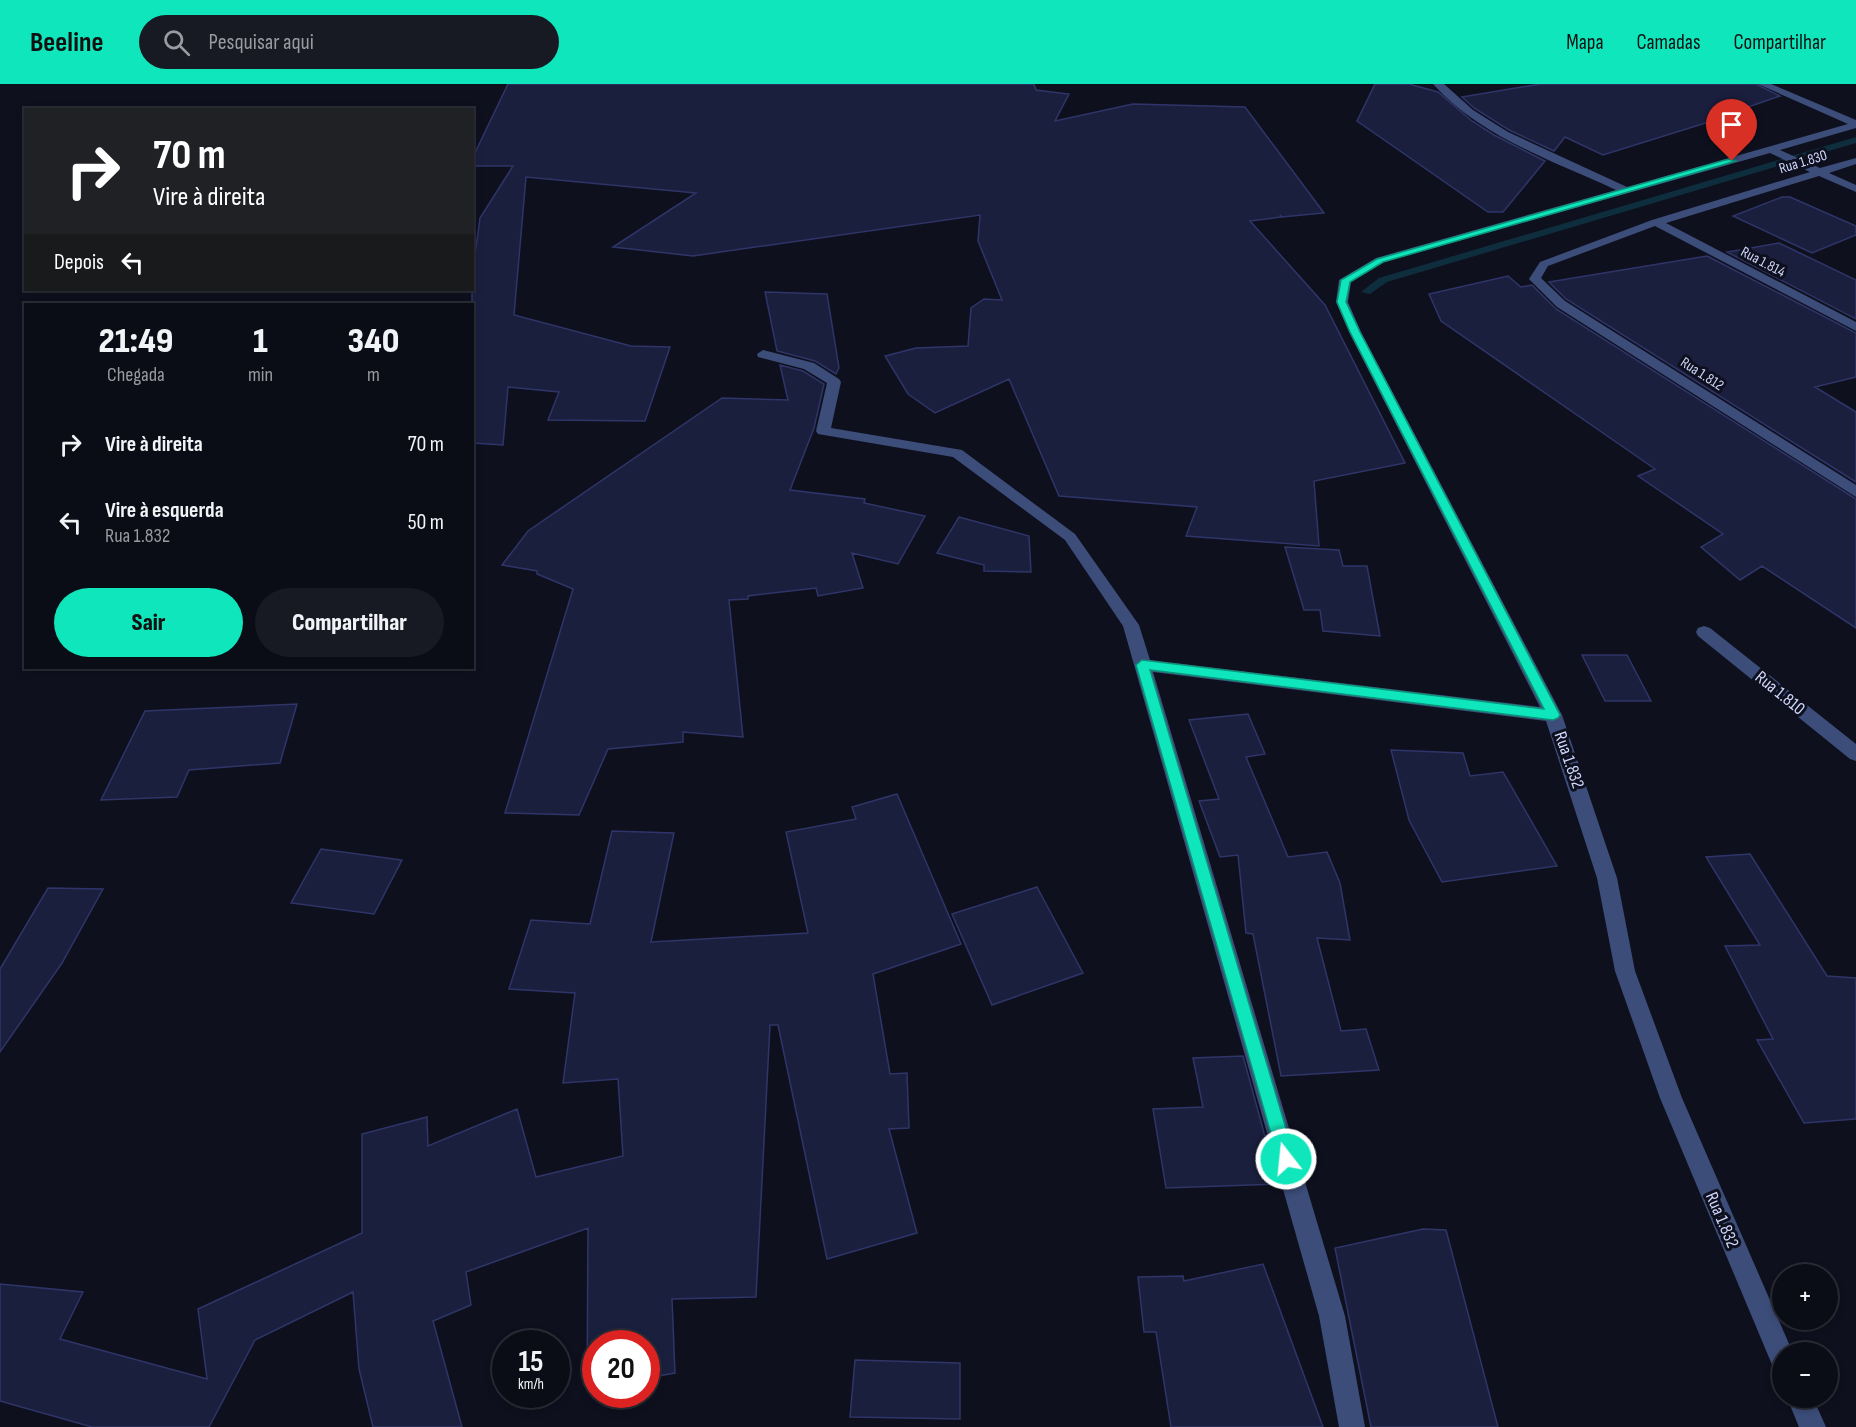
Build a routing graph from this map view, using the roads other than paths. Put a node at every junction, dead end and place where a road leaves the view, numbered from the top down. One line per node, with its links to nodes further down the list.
1 (1438, 84): 8 (street)
2 (1763, 84): 3 (street)
3 (1856, 125): 4 (street, Rua 1.832)
4 (1772, 150): 6 (street); 8 (street, Rua 1.832)
5 (1856, 161): 6 (street, Rua 1.830)
6 (1820, 172): 7 (street); 9 (street, Rua 1.830)
7 (1856, 189)
8 (1628, 191): 16 (street, Rua 1.832)
9 (1656, 222): 10 (street, Rua 1.830); 11 (street, Rua 1.814)
10 (1535, 279): 13 (street, Rua 1.812)
11 (1856, 327)
12 (764, 354): 15 (street)
13 (1856, 492)
14 (1704, 632): 17 (street, Rua 1.810)
15 (1142, 665): 16 (street); 20 (street)
16 (1553, 715): 18 (street, Rua 1.832)
17 (1856, 754)
18 (1775, 1342)
19 (1804, 1408): 21 (street)
20 (1352, 1427)
21 (1813, 1427)

